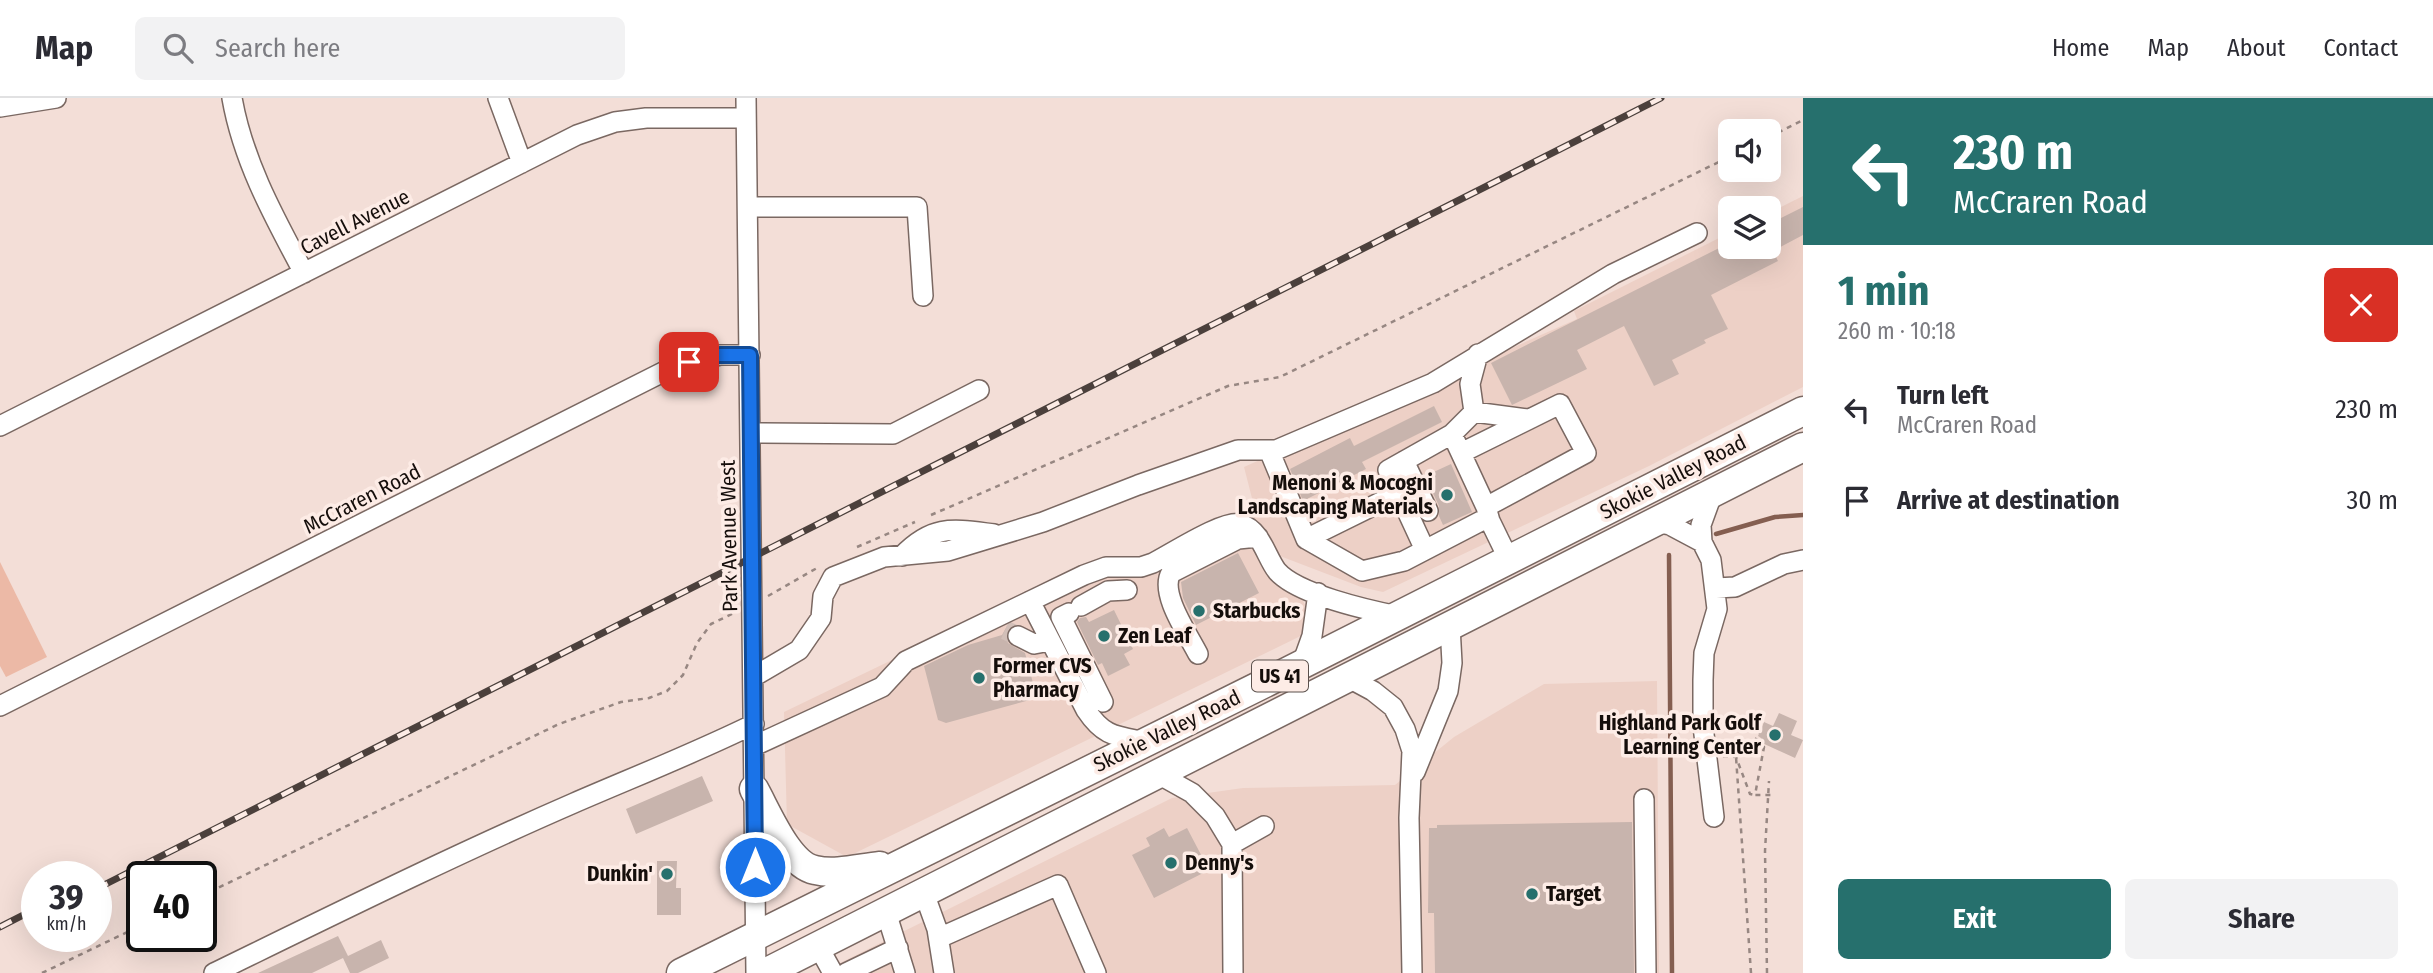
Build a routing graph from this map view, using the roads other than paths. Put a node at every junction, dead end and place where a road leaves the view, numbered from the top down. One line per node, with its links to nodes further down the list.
1 (56, 98): 5 (street)
2 (232, 98): 10 (street)
3 (498, 98): 7 (street)
4 (746, 98): 6 (street, Park Avenue West)
5 (0, 107)
6 (746, 118): 7 (street, Cavell Avenue); 8 (street, Park Avenue West)
7 (522, 163): 10 (street, Cavell Avenue)
8 (748, 207): 11 (street); 13 (street, Park Avenue West)
9 (1698, 233): 12 (street)
10 (304, 273): 18 (street, Cavell Avenue)
11 (923, 296)
12 (1478, 354): 16 (street); 22 (street)
13 (750, 355): 19 (street, Park Avenue West); 49 (street, McCraren Road)
14 (979, 390): 19 (street)
15 (1803, 411): 34 (highway, Skokie Valley Road / US 41)
16 (1474, 412): 17 (street); 20 (street)
17 (1529, 419): 23 (street); 28 (street)
18 (0, 426)
19 (751, 433): 46 (street, Park Avenue West)
20 (1452, 434): 23 (street); 24 (street)
21 (1803, 447): 26 (highway, Skokie Valley Road / US 41)
22 (1269, 450): 31 (street); 46 (street)
23 (1461, 453): 28 (street)
24 (1404, 461): 25 (street); 27 (street)
25 (1399, 492): 31 (street); 33 (street)
26 (1713, 492): 29 (highway, Skokie Valley Road / US 41); 32 (street)
27 (1428, 510)
28 (1488, 514): 33 (street); 34 (street)
29 (1654, 522): 32 (street); 42 (highway, Skokie Valley Road / US 41)
30 (1258, 537): 38 (street); 39 (street); 44 (street)
31 (1306, 538): 33 (street)
32 (1702, 542): 36 (street)
33 (1425, 550)
34 (1509, 560): 40 (highway, Skokie Valley Road / US 41)
35 (1803, 560): 36 (street)
36 (1716, 588): 57 (street)
37 (1127, 590): 48 (street)
38 (1318, 593): 40 (street); 45 (street)
39 (1030, 601): 41 (street); 43 (street)
40 (1398, 616): 45 (highway, Skokie Valley Road / US 41)
41 (986, 622): 43 (street); 52 (street)
42 (1450, 626): 47 (highway, Skokie Valley Road / US 41); 54 (street)
43 (1050, 641): 51 (street)
44 (1198, 654)
45 (1302, 664): 51 (highway, Skokie Valley Road / US 41)
46 (753, 677): 50 (street, Park Avenue West)
47 (1348, 677): 53 (highway, Skokie Valley Road / US 41); 54 (street)
48 (1103, 702)
49 (0, 706)
50 (754, 724): 52 (street, Park Avenue West); 67 (street)
51 (1146, 742): 60 (highway, Skokie Valley Road / US 41)
52 (754, 746): 55 (street, Park Avenue West)
53 (1158, 774): 59 (street); 61 (highway, Skokie Valley Road / US 41)
54 (1412, 779): 77 (street)
55 (754, 789): 60 (highway); 63 (street, Park Avenue West)
56 (1644, 799): 78 (street)
57 (1714, 817)
58 (1264, 826): 59 (street)
59 (1232, 844): 76 (street)
60 (900, 863): 63 (highway, Skokie Valley Road / US 41)
61 (923, 893): 62 (highway, Skokie Valley Road / US 41); 64 (street)
62 (886, 912): 65 (highway, Skokie Valley Road / US 41); 66 (street)
63 (755, 936): 68 (highway, US 41); 69 (street, Park Avenue West)
64 (939, 938): 74 (street); 75 (street)
65 (818, 946): 70 (highway, Skokie Valley Road / US 41); 71 (street)
66 (898, 948): 72 (street); 73 (street)
67 (214, 973)
68 (681, 973)
69 (756, 973)
70 (765, 973)
71 (833, 973)
72 (846, 973)
73 (905, 973)
74 (944, 973)
75 (1096, 973)
76 (1233, 973)
77 (1412, 973)
78 (1646, 973)

